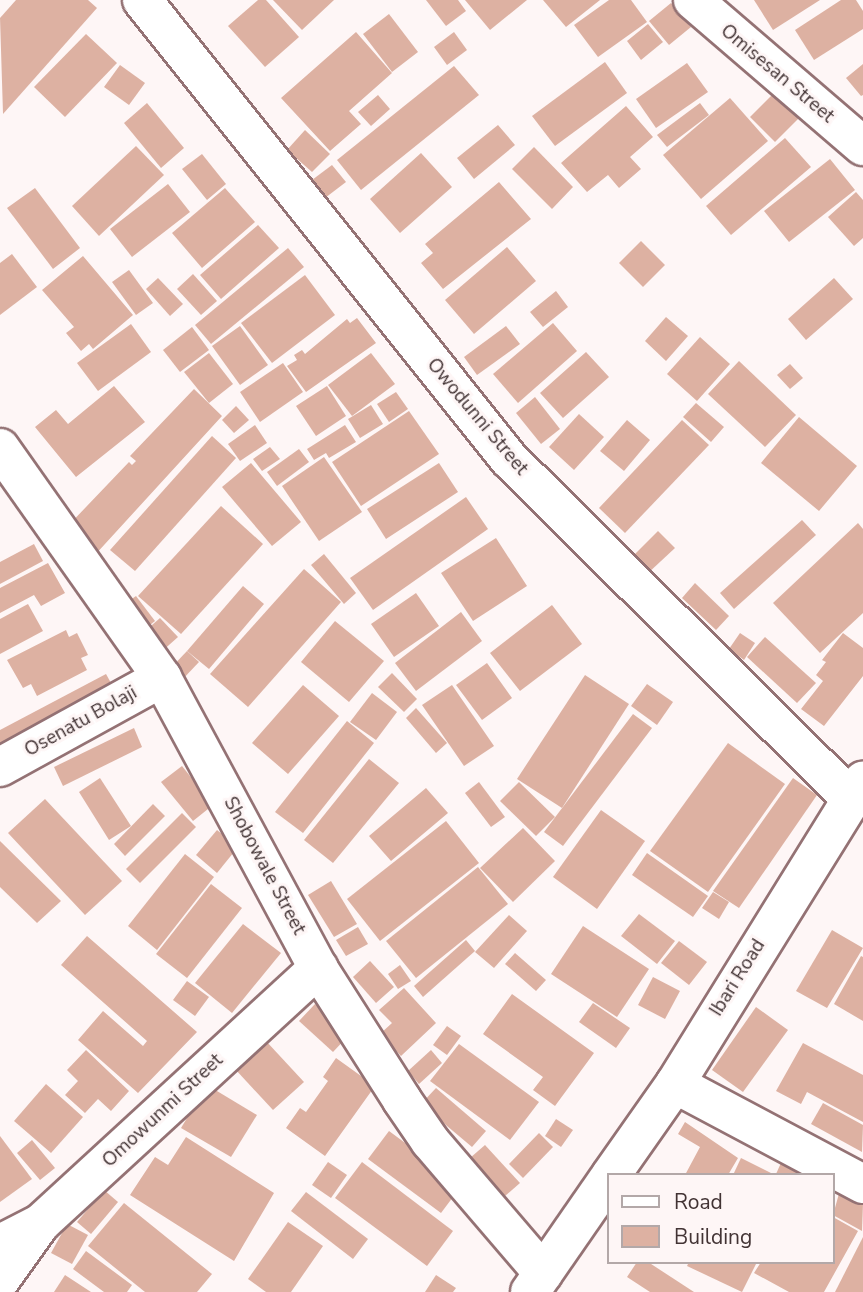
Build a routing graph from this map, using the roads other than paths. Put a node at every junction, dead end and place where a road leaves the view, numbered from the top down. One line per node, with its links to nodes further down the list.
1 (142, 0): 7 (street, Owodunni Street)
2 (693, 0): 3 (street, Omisesan Street)
3 (863, 146)
4 (0, 448): 5 (street, Shobowale Street)
5 (162, 678): 6 (street, Osenatu Bolaji); 8 (street, Shobowale Street)
6 (0, 767)
7 (857, 790): 9 (street, Ibari Road)
8 (318, 968): 13 (street, Omowunmi Street); 16 (street, Shobowale Street)
9 (675, 1084): 10 (street, Ibari Road); 12 (street)
10 (612, 1173)
11 (608, 1179): 16 (street, Ibari Road)
12 (863, 1184)
13 (41, 1223): 14 (street, Omowunmi Street); 15 (street)
14 (0, 1244)
15 (0, 1280)
16 (536, 1283)

